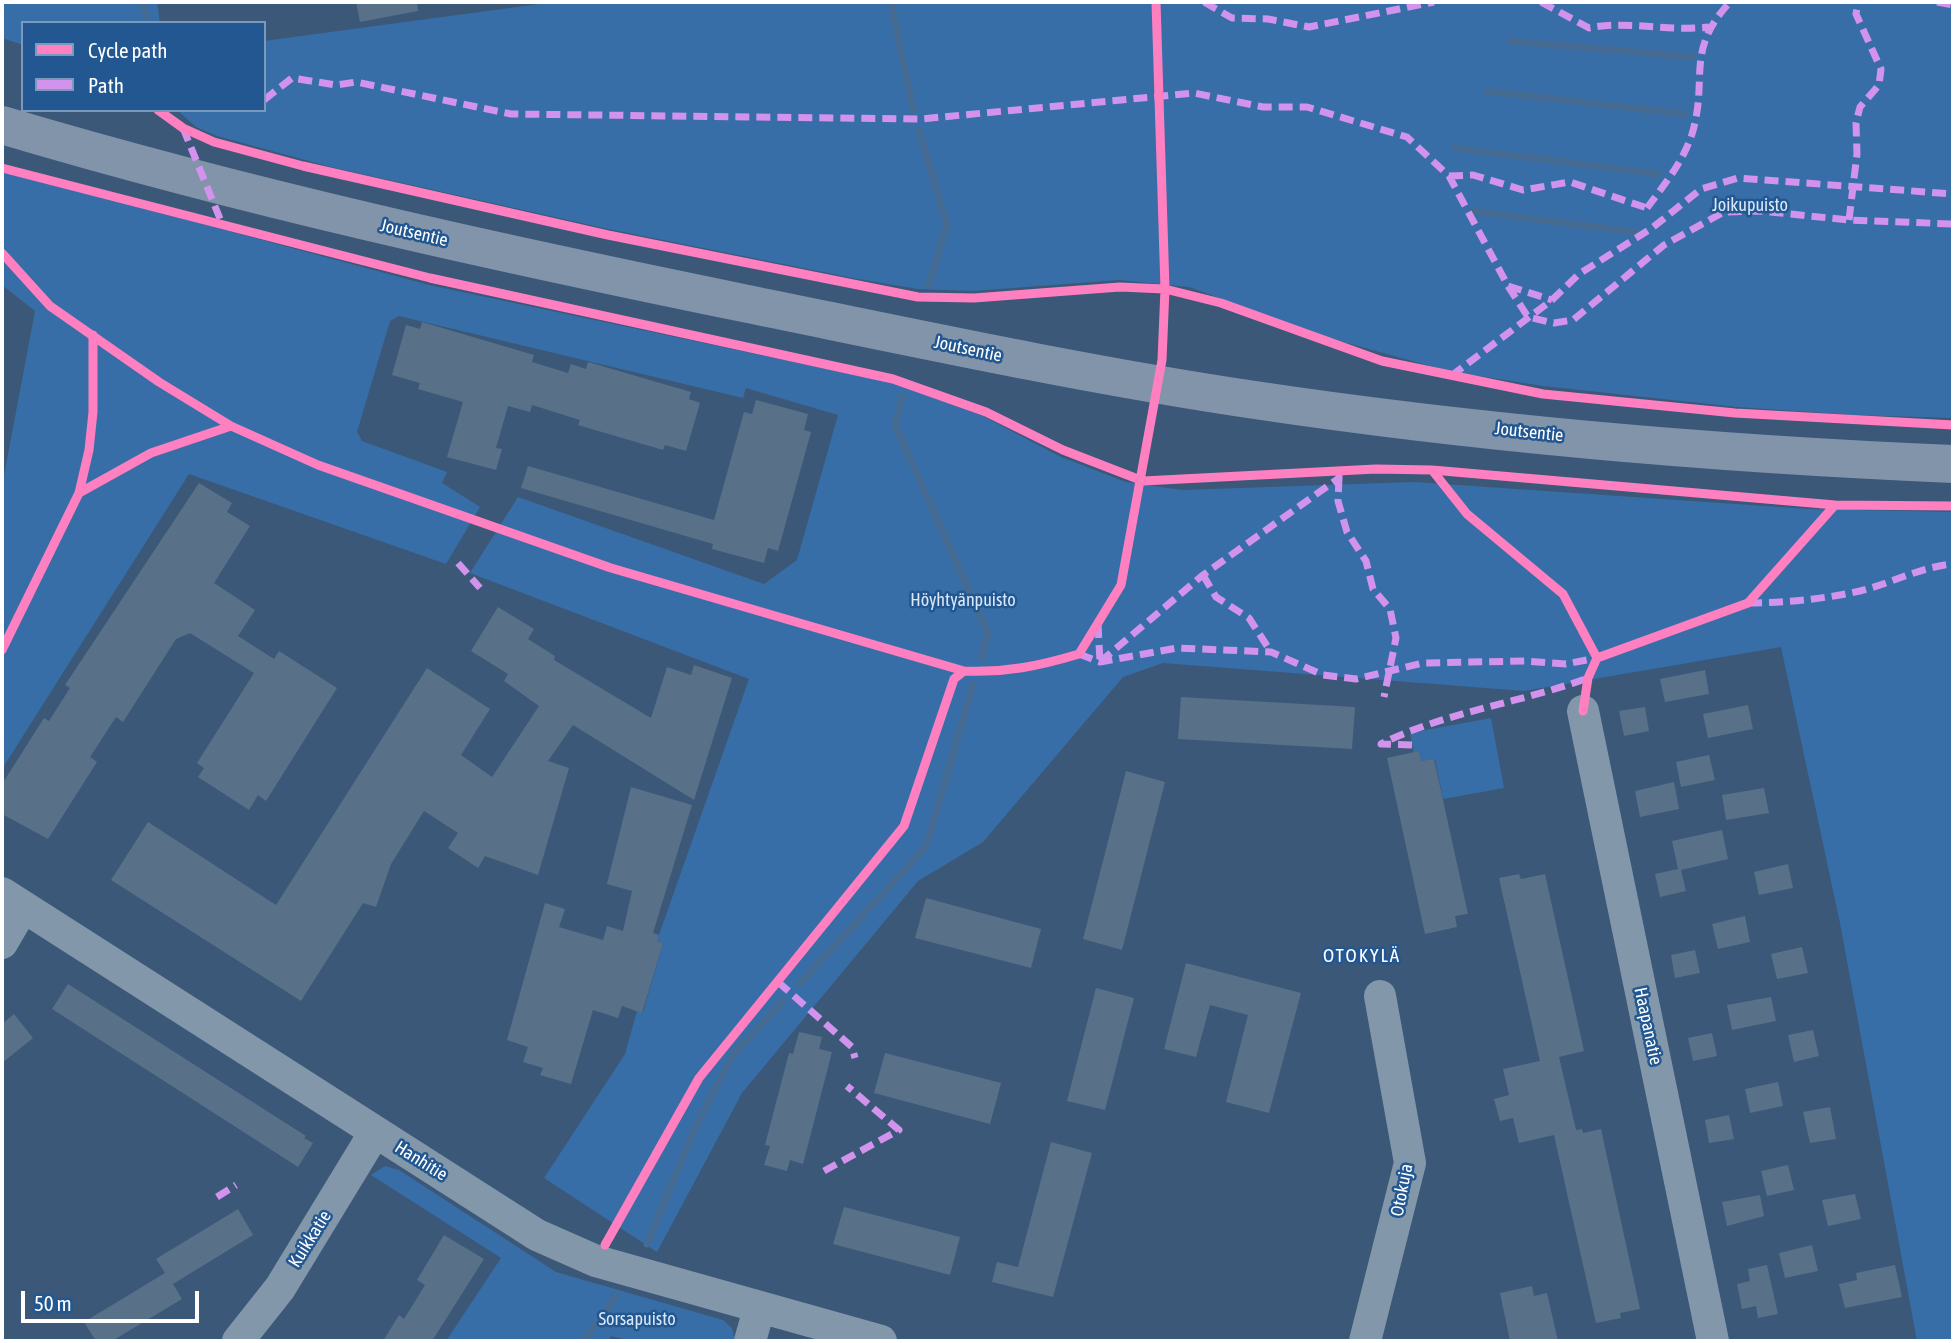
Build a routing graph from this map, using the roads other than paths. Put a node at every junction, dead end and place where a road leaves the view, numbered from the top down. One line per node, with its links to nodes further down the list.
1 (2, 125): 2 (main road, Joutsentie)
2 (1953, 464)
3 (1583, 711): 13 (street, Haapanatie)
4 (13, 900): 5 (street); 7 (street, Hanhitie)
5 (2, 943)
6 (1380, 996): 12 (street, Otokuja)
7 (375, 1132): 8 (street, Hanhitie); 9 (street, Kuikkatie)
8 (759, 1309): 10 (street); 11 (street, Hanhitie)
9 (238, 1341)
10 (750, 1341)
11 (881, 1341)
12 (1365, 1341)
13 (1713, 1341)

